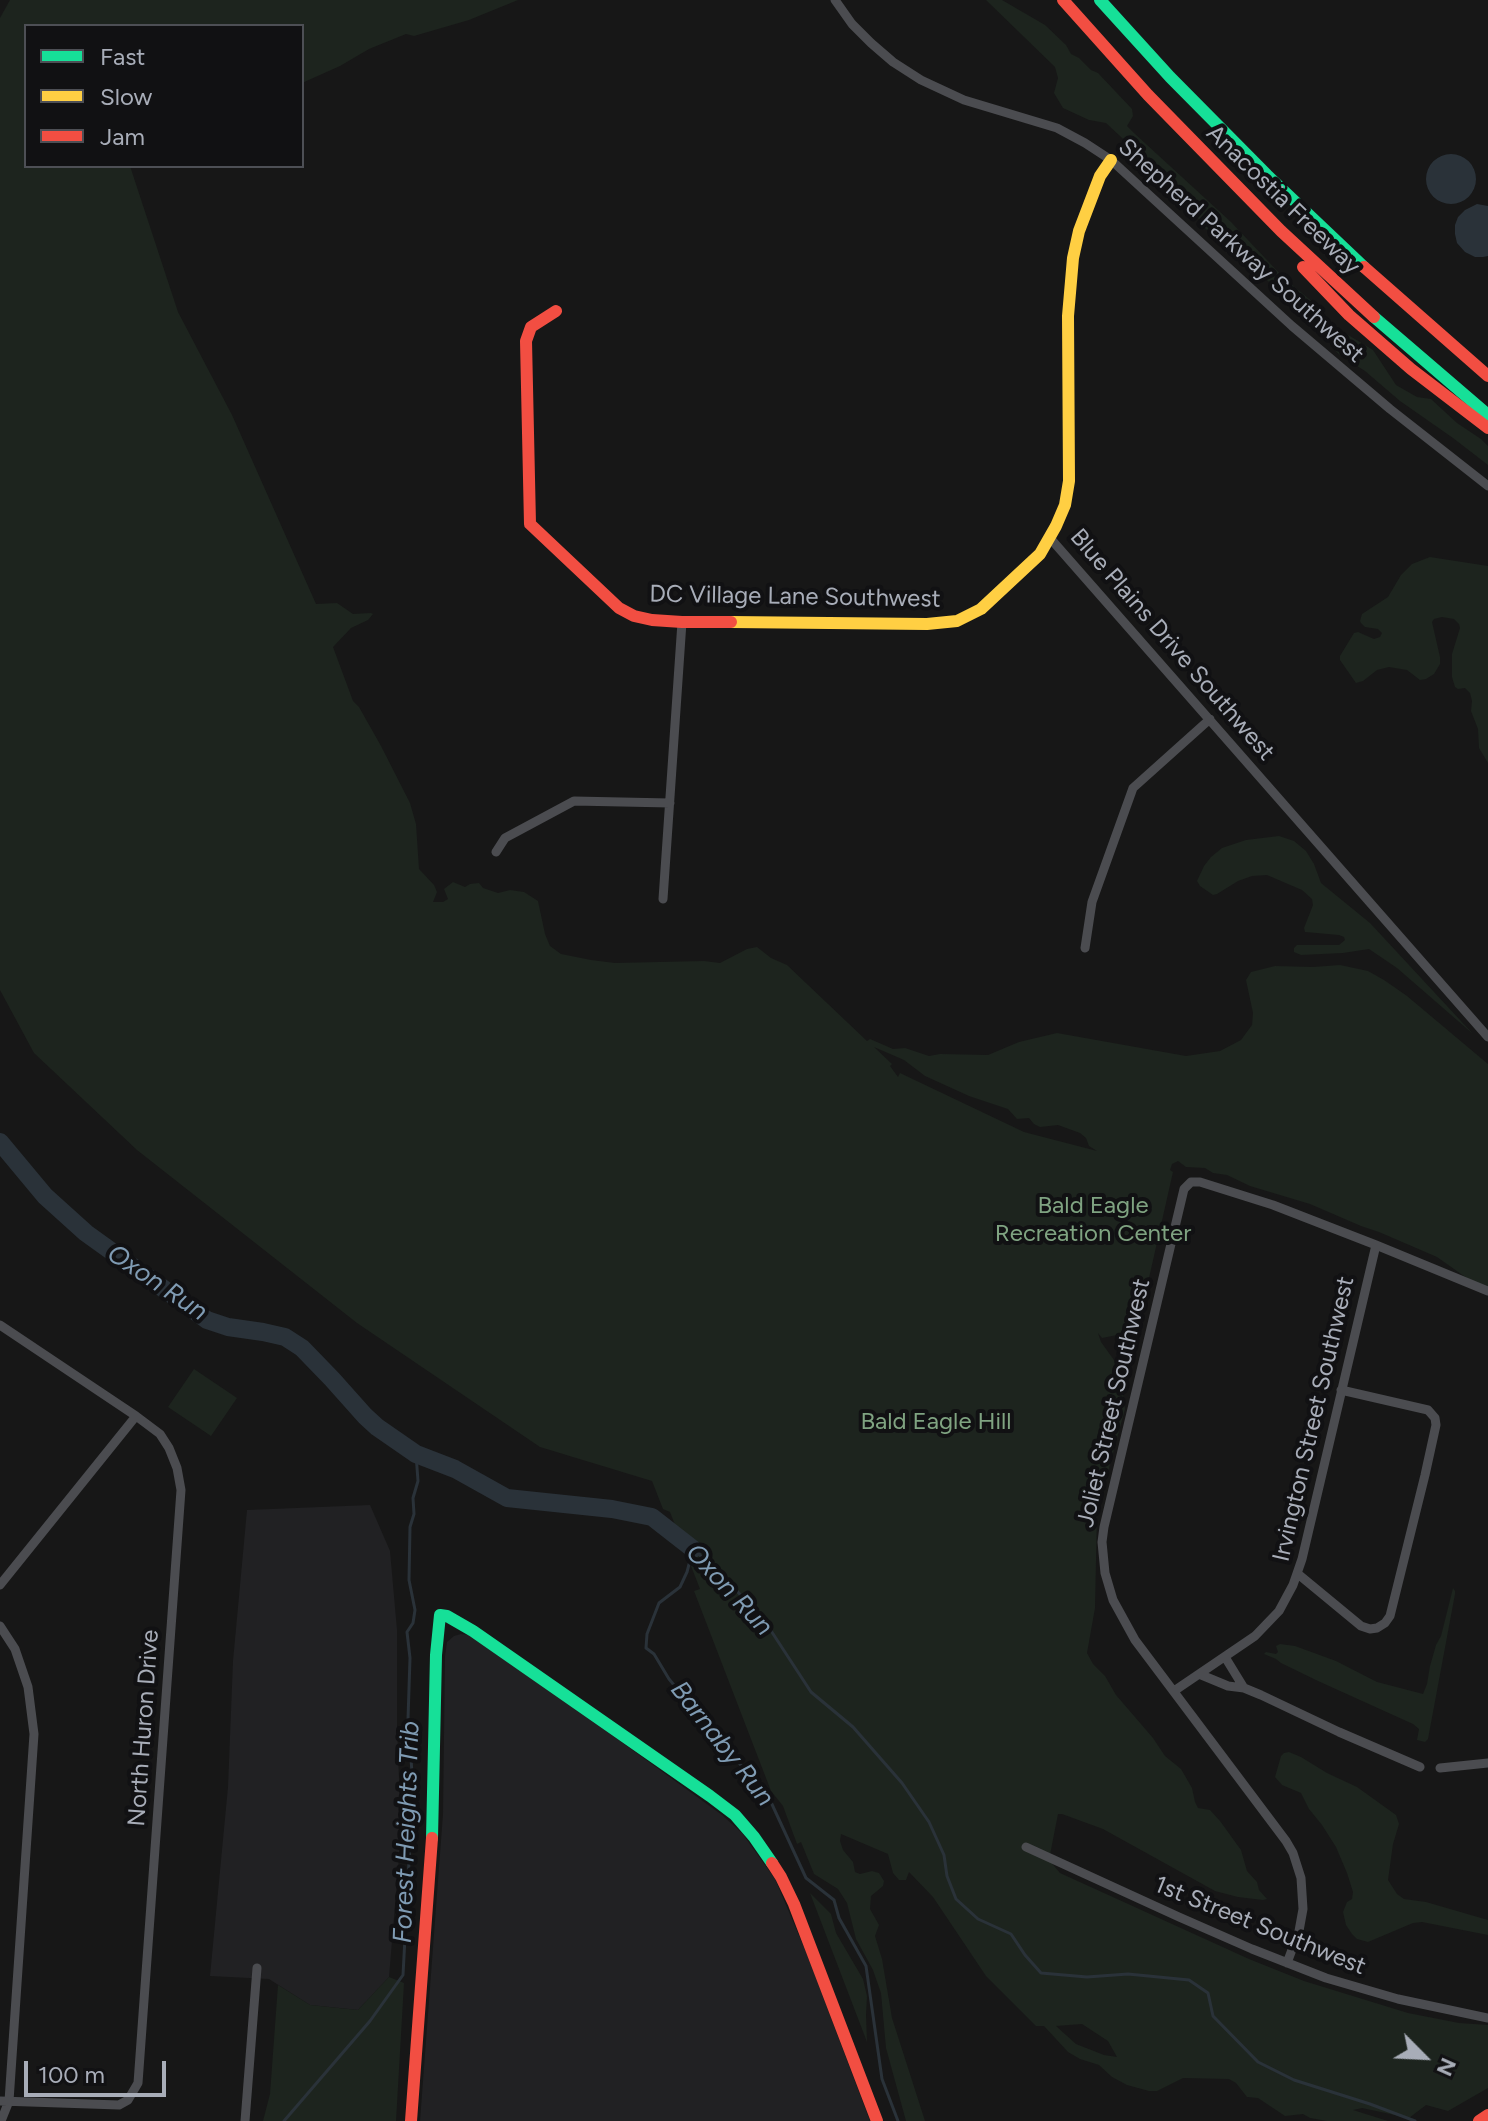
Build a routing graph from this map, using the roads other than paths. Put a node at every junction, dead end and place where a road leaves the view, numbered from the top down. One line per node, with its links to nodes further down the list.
1 (835, 0): 5 (street, Shepherd Parkway Southwest)
2 (1063, 0): 4 (main road, Anacostia Freeway)
3 (1100, 0): 6 (main road, Anacostia Freeway)
4 (1207, 158): 10 (main road, Anacostia Freeway); 11 (main road)
5 (1111, 160): 12 (street, Shepherd Parkway Southwest); 13 (main road, Blue Plains Drive Southwest)
6 (1342, 246): 8 (main road); 9 (main road, Anacostia Freeway)
7 (556, 311): 14 (main road, DC Village Lane Southwest)
8 (1488, 366)
9 (1488, 376)
10 (1488, 415)
11 (1488, 428)
12 (1488, 486)
13 (1050, 538): 14 (main road, DC Village Lane Southwest); 15 (street, Blue Plains Drive Southwest)
14 (682, 622): 16 (street)
15 (1210, 719): 19 (street); 20 (street, Blue Plains Drive Southwest)
16 (670, 803): 17 (street); 18 (street)
17 (496, 852)
18 (663, 899)
19 (1085, 948)
20 (1488, 1037)
21 (1376, 1245): 22 (street); 24 (street, Irvington Street Southwest); 32 (street, Joliet Street Southwest)
22 (1488, 1291)
23 (0, 1325): 25 (street, North Huron Drive)
24 (1341, 1390): 26 (street, Irvington Street Southwest); 26 (street)
25 (136, 1416): 27 (street); 40 (street, North Huron Drive)
26 (1298, 1574): 29 (street, Irvington Street Southwest)
27 (0, 1585)
28 (0, 1626): 40 (street)
29 (1225, 1657): 30 (street, Irvington Street Southwest); 31 (street)
30 (1199, 1674): 31 (street); 32 (street, Irvington Street Southwest)
31 (1244, 1688): 34 (street)
32 (1174, 1691): 37 (street, Joliet Street Southwest)
33 (1488, 1763): 35 (street)
34 (1420, 1767)
35 (1440, 1768)
36 (1026, 1847): 37 (street, 1st Street Southwest)
37 (1287, 1963): 39 (street, 1st Street Southwest)
38 (257, 1968): 43 (street)
39 (1488, 2018)
40 (5, 2101): 42 (street)
41 (1488, 2115): 46 (main road)
42 (1, 2121)
43 (245, 2121)
44 (411, 2121): 45 (main road)
45 (877, 2121)
46 (1479, 2121)

